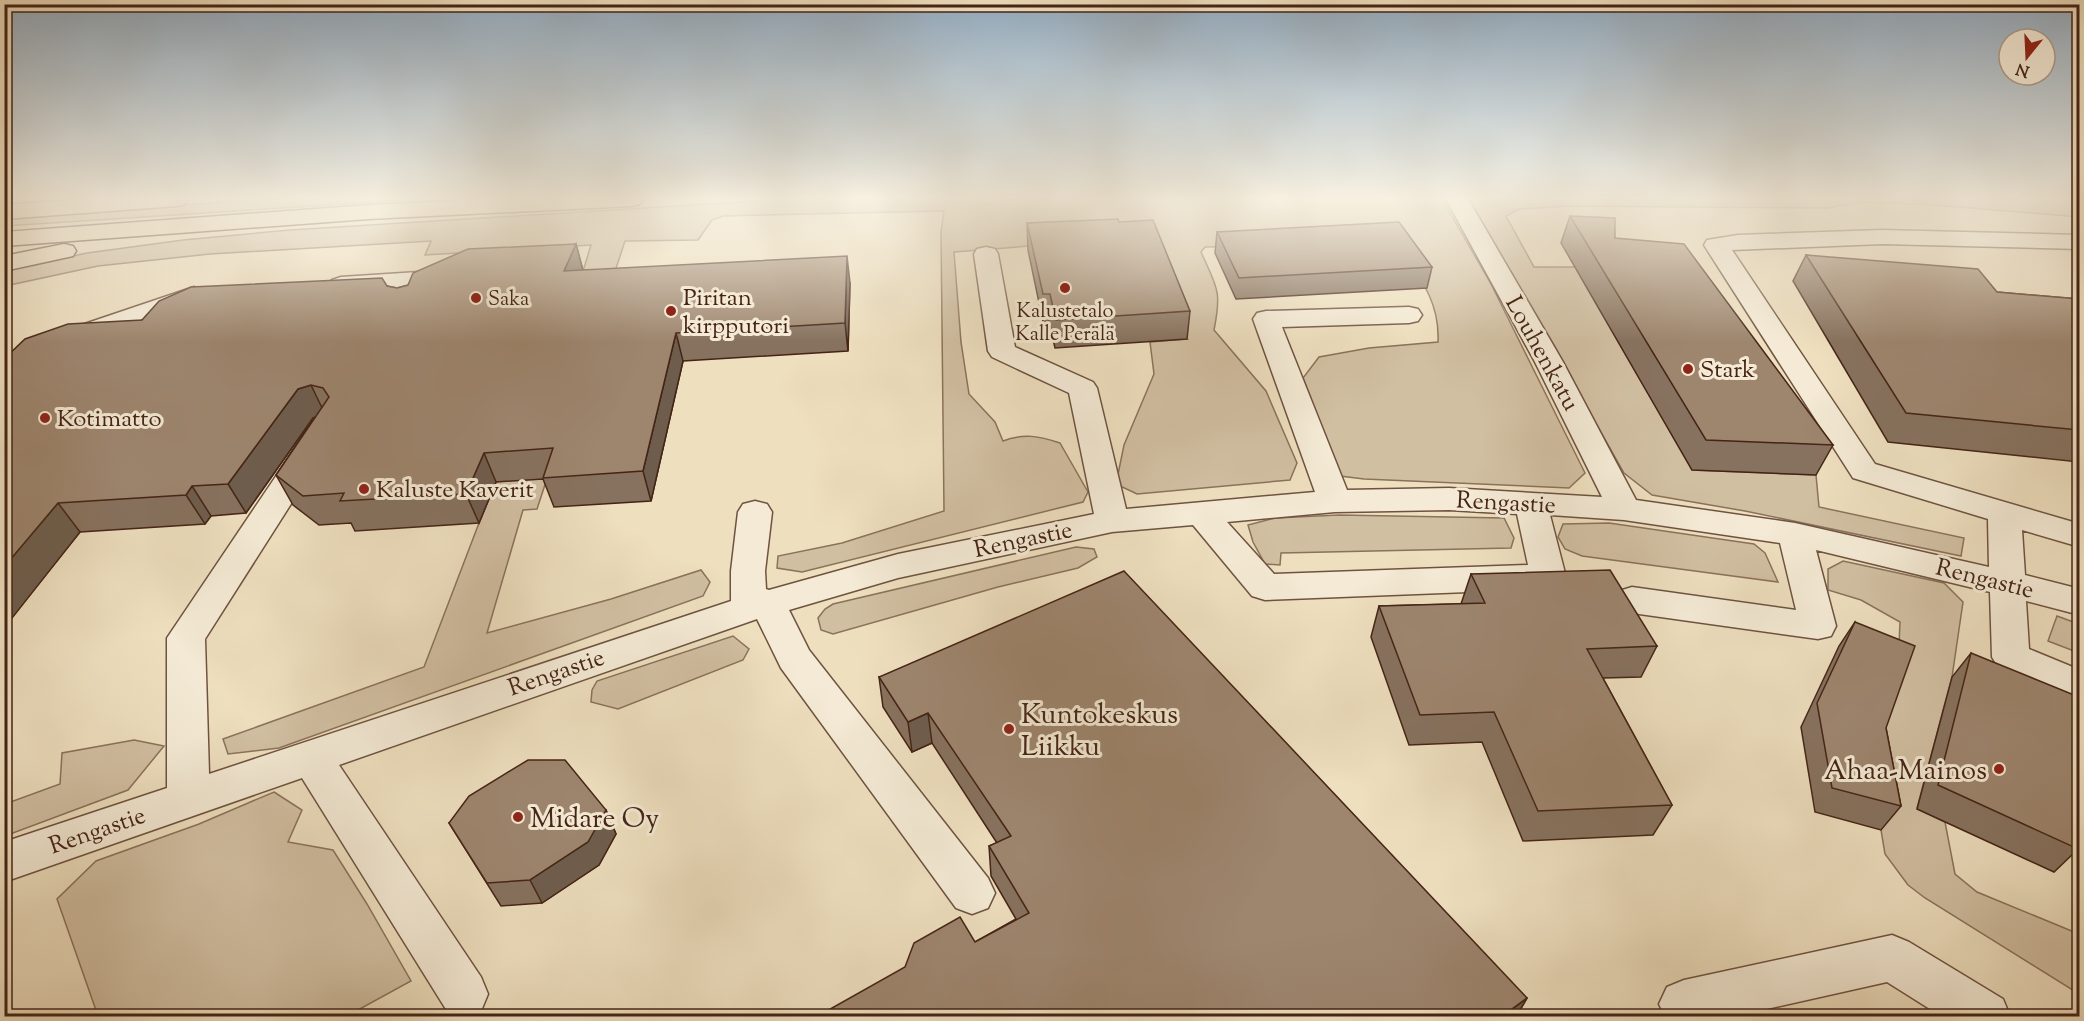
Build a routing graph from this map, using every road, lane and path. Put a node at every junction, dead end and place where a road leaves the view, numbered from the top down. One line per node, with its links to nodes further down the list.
1 (98, 247): 5 (highway)
2 (1484, 247): 14 (street, Louhenkatu)
3 (1717, 247): 17 (street)
4 (986, 254): 18 (street)
5 (4, 264)
6 (313, 287): 8 (street)
7 (220, 292): 10 (street)
8 (408, 306)
9 (1409, 315): 12 (street)
10 (4, 387)
11 (326, 425): 27 (street)
12 (1335, 501): 13 (street, Rengastie); 16 (street, Rengastie)
13 (1531, 503): 14 (street, Rengastie); 16 (street)
14 (1624, 508): 19 (street, Rengastie)
15 (755, 512): 24 (street)
16 (1200, 512): 18 (street, Rengastie)
17 (2004, 514): 20 (street); 21 (street)
18 (1112, 521): 24 (street, Rengastie)
19 (1795, 534): 21 (street, Rengastie); 22 (street)
20 (2079, 536)
21 (2006, 584): 23 (street, Rengastie); 25 (street)
22 (1632, 600)
23 (2079, 602)
24 (758, 605): 26 (street, Rengastie); 29 (street)
25 (2079, 687)
26 (311, 757): 27 (street, Rengastie); 30 (street)
27 (188, 798): 28 (street, Rengastie)
28 (4, 862)
29 (972, 893)
30 (464, 994)
31 (1690, 1017): 32 (street)
32 (1985, 1017)

